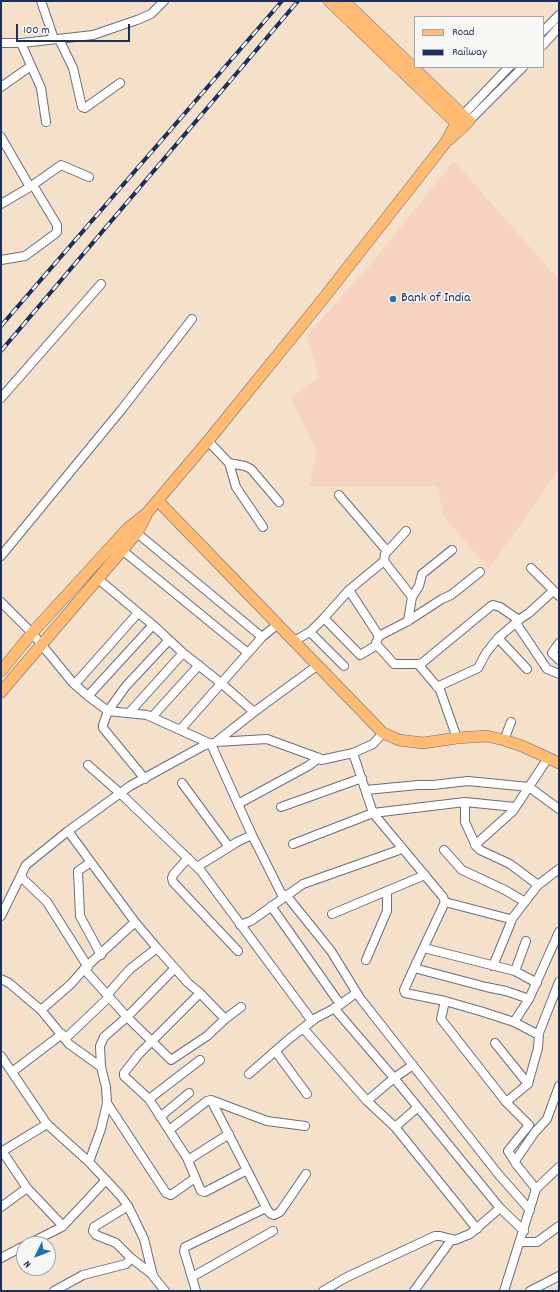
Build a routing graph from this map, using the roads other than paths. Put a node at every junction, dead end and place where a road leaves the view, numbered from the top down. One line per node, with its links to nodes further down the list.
1 (41, 1): 7 (street)
2 (164, 1): 7 (street)
3 (336, 3): 17 (main road)
4 (559, 15): 6 (street)
5 (559, 27): 10 (street)
6 (544, 30)
7 (56, 39): 9 (street); 14 (street)
8 (1, 43): 9 (street)
9 (21, 43): 11 (street)
10 (544, 44)
11 (31, 66): 15 (street); 16 (street)
12 (508, 68): 17 (street)
13 (522, 68): 17 (street)
14 (120, 83)
15 (1, 87)
16 (46, 122)
17 (463, 122): 26 (main road)
18 (1, 137): 20 (street)
19 (89, 177): 20 (street)
20 (32, 186): 21 (street); 22 (street)
21 (1, 204)
22 (1, 260)
23 (101, 284): 25 (street)
24 (192, 319): 38 (street)
25 (1, 398)
26 (208, 442): 27 (street); 29 (main road)
27 (229, 463): 30 (street); 32 (street)
28 (339, 495): 37 (street)
29 (158, 501): 31 (main road); 51 (main road)
30 (279, 502)
31 (147, 513): 34 (main road); 54 (main road)
32 (263, 526)
33 (406, 531): 37 (street)
34 (137, 533): 35 (main road); 56 (street)
35 (122, 550): 42 (main road); 64 (street)
36 (452, 550): 45 (street)
37 (387, 551): 39 (street)
38 (1, 556)
39 (384, 561): 43 (street); 45 (street)
40 (531, 568): 44 (street)
41 (480, 572): 49 (street)
42 (97, 578): 47 (street); 61 (main road)
43 (349, 590): 48 (street); 55 (street)
44 (556, 594): 50 (street)
45 (412, 597): 49 (street)
46 (1, 602): 54 (street)
47 (138, 613): 52 (street); 74 (street)
48 (324, 618): 53 (street); 62 (street)
49 (408, 621): 55 (street)
50 (518, 621): 57 (street); 66 (street); 72 (street)
51 (278, 624): 56 (street); 59 (main road)
52 (153, 625): 58 (street); 77 (street)
53 (310, 632): 59 (street); 69 (street)
54 (32, 633): 61 (street); 71 (main road)
55 (379, 636): 62 (street)
56 (262, 637): 64 (street)
57 (498, 638): 70 (street); 75 (street)
58 (169, 640): 63 (street); 78 (street)
59 (294, 641): 68 (main road)
60 (559, 643): 65 (street)
61 (42, 644): 74 (street); 76 (main road)
62 (377, 645): 66 (street)
63 (183, 653): 67 (street); 80 (street)
64 (248, 653): 73 (street)
65 (559, 660)
66 (418, 664): 75 (street)
67 (199, 665): 73 (street); 81 (street)
68 (318, 665): 79 (street); 84 (main road)
69 (344, 666)
70 (527, 669)
71 (1, 671)
72 (559, 674)
73 (221, 682): 79 (street); 83 (street)
74 (75, 684): 77 (street)
75 (437, 687): 85 (street)
76 (1, 692)
77 (88, 696): 78 (street)
78 (108, 711): 80 (street); 94 (street)
79 (254, 712): 87 (street)
80 (129, 713): 81 (street)
81 (152, 717): 83 (street)
82 (511, 722): 86 (street)
83 (180, 730): 87 (street)
84 (383, 733): 85 (main road); 88 (street)
85 (457, 738): 86 (main road)
86 (504, 740): 90 (main road)
87 (213, 743): 89 (street); 94 (street); 100 (street)
88 (353, 753): 89 (street); 93 (street)
89 (319, 758): 100 (street)
90 (548, 758): 91 (main road); 96 (street)
91 (559, 763)
92 (88, 765): 98 (street)
93 (362, 778): 97 (street); 101 (street)
94 (145, 779): 98 (street)
95 (182, 783): 109 (street)
96 (529, 787): 97 (street); 102 (street); 103 (street)
97 (366, 790): 104 (street)
98 (121, 794): 105 (street); 112 (street)
99 (465, 802): 102 (street); 104 (street); 108 (street)
100 (238, 804): 106 (street)
101 (281, 807)
102 (515, 807): 108 (street)
103 (559, 809)
104 (373, 813): 107 (street); 110 (street)
105 (68, 831): 113 (street); 117 (street)
106 (252, 835): 109 (street); 120 (street)
107 (293, 844)
108 (475, 845): 118 (street)
109 (229, 848): 114 (street)
110 (402, 849): 116 (street); 120 (street)
111 (444, 850): 122 (street)
112 (188, 858): 114 (street); 133 (street)
113 (91, 862): 127 (street); 134 (street)
114 (197, 867): 128 (street)
115 (559, 869): 118 (street)
116 (425, 875): 119 (street); 121 (street)
117 (21, 877): 125 (street); 137 (street)
118 (538, 885): 122 (street)
119 (387, 891): 124 (street); 135 (street)
120 (284, 896): 123 (street); 145 (street)
121 (445, 902): 126 (street); 132 (street)
122 (525, 902): 126 (street)
123 (271, 906): 128 (street); 149 (street)
124 (332, 914)
125 (1, 916)
126 (511, 920): 136 (street)
127 (135, 922): 131 (street); 134 (street)
128 (240, 925): 154 (street)
129 (559, 932): 143 (street)
130 (526, 941): 140 (street)
131 (156, 948): 139 (street); 146 (street)
132 (424, 948): 136 (street); 138 (street)
133 (238, 951)
134 (101, 955): 137 (street)
135 (366, 960)
136 (493, 966): 140 (street)
137 (86, 968): 146 (street); 151 (street)
138 (414, 968): 147 (street); 148 (street)
139 (174, 969): 144 (street); 152 (street)
140 (515, 971): 143 (street)
141 (1, 979): 151 (street)
142 (559, 982): 157 (street)
143 (537, 983): 147 (street)
144 (200, 992): 153 (street); 159 (street)
145 (356, 993): 149 (street); 164 (street)
146 (108, 996): 152 (street); 158 (street)
147 (529, 999): 155 (street)
148 (445, 1001): 155 (street); 176 (street)
149 (337, 1006): 154 (street); 168 (street)
150 (241, 1007): 153 (street)
151 (42, 1010): 158 (street)
152 (127, 1017): 159 (street); 165 (street)
153 (225, 1019): 159 (street)
154 (312, 1021): 156 (street)
155 (514, 1022): 157 (street)
156 (303, 1028): 161 (street); 175 (street)
157 (539, 1035): 169 (street)
158 (64, 1036): 165 (street); 166 (street)
159 (152, 1041): 173 (street)
160 (495, 1043): 169 (street)
161 (276, 1052): 167 (street); 172 (street)
162 (1, 1056): 166 (street)
163 (200, 1060): 173 (street)
164 (413, 1065): 168 (street); 200 (street)
165 (101, 1067): 177 (street)
166 (12, 1072): 180 (street)
167 (249, 1074)
168 (394, 1078): 175 (street); 178 (street)
169 (528, 1084): 176 (street)
170 (559, 1086): 188 (street)
171 (189, 1093): 179 (street)
172 (307, 1094)
173 (149, 1099): 179 (street)
174 (211, 1100): 181 (street); 183 (street); 184 (street)
175 (367, 1100): 182 (street)
176 (506, 1102): 188 (street)
177 (107, 1104): 187 (street); 192 (street)
178 (417, 1108): 182 (street); 199 (street)
179 (160, 1117): 183 (street)
180 (47, 1124): 185 (street); 187 (street)
181 (305, 1126)
182 (395, 1126): 203 (street)
183 (169, 1130): 186 (street)
184 (229, 1134): 186 (street); 190 (street)
185 (1, 1152): 194 (street)
186 (188, 1160): 192 (street)
187 (89, 1162): 193 (street)
188 (515, 1162): 195 (street)
189 (559, 1168): 195 (street)
190 (247, 1170): 192 (street); 198 (street)
191 (306, 1174): 198 (street)
192 (195, 1178)
193 (105, 1181): 196 (street); 201 (street)
194 (27, 1188): 197 (street); 201 (street)
195 (536, 1189): 200 (street)
196 (128, 1206): 211 (street); 212 (street)
197 (1, 1207)
198 (266, 1208): 213 (street)
199 (500, 1208): 203 (street); 205 (street)
200 (530, 1210): 205 (street)
201 (63, 1226): 206 (street)
202 (559, 1227): 208 (street)
203 (477, 1229): 207 (street)
204 (273, 1231): 213 (street)
205 (524, 1231): 208 (street)
206 (44, 1236)
207 (452, 1240): 218 (street); 219 (street)
208 (521, 1242): 220 (street)
209 (16, 1250): 210 (street)
210 (1, 1258)
211 (130, 1258): 212 (street); 215 (street)
212 (153, 1276): 216 (street)
213 (192, 1277): 217 (street)
214 (558, 1279): 221 (street)
215 (54, 1291)
216 (165, 1291)
217 (196, 1291)
218 (323, 1291)
219 (414, 1291)
220 (504, 1291)
221 (530, 1291)

